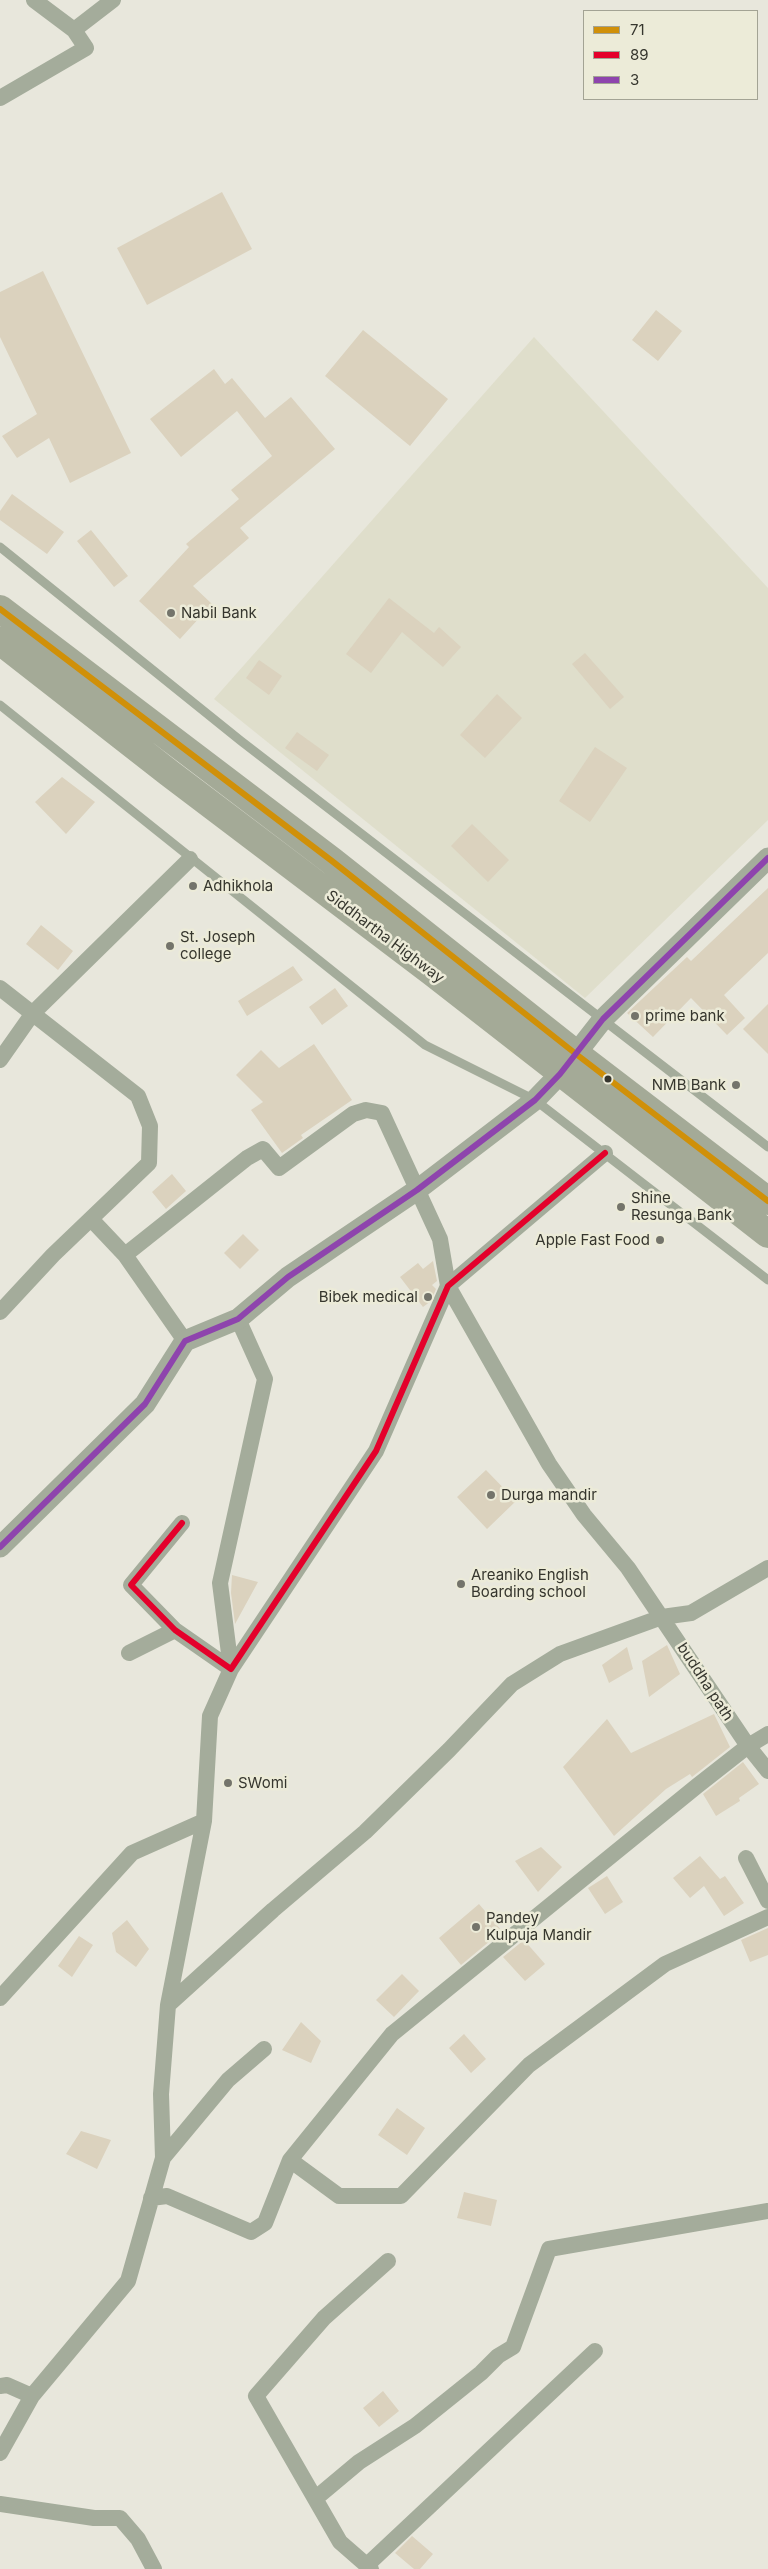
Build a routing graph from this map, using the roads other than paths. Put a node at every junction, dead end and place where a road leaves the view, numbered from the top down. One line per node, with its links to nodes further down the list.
1 (34, 0): 3 (street)
2 (113, 0): 3 (street)
3 (74, 30): 4 (street)
4 (0, 98)
5 (0, 547): 13 (lane)
6 (0, 609): 15 (highway, Siddhartha Highway)
7 (0, 641): 15 (highway, Siddhartha Highway)
8 (0, 705): 10 (lane)
9 (768, 858): 13 (street)
10 (190, 859): 12 (street); 16 (lane)
11 (0, 988): 12 (street)
12 (33, 1013): 14 (street); 21 (street)
13 (603, 1019): 15 (street); 17 (lane)
14 (0, 1060)
15 (568, 1064): 16 (street); 20 (highway, Siddhartha Highway); 22 (highway, Siddhartha Highway)
16 (535, 1100): 18 (lane); 19 (street)
17 (768, 1147)
18 (605, 1154): 24 (lane); 25 (street)
19 (417, 1190): 23 (street); 25 (street); 27 (street)
20 (768, 1201)
21 (91, 1219): 23 (street); 26 (street)
22 (768, 1234)
23 (125, 1255): 28 (street)
24 (768, 1280)
25 (448, 1286): 32 (street, buddha path); 35 (street)
26 (0, 1312)
27 (238, 1319): 28 (street); 35 (street)
28 (185, 1341): 30 (street)
29 (182, 1523): 33 (street)
30 (0, 1547)
31 (768, 1568): 32 (street)
32 (662, 1617): 37 (street, buddha path); 44 (street)
33 (175, 1630): 34 (street); 35 (street)
34 (129, 1653)
35 (231, 1669): 39 (street)
36 (768, 1734): 37 (street)
37 (748, 1746): 38 (street, buddha path); 47 (street)
38 (768, 1771)
39 (204, 1821): 43 (street); 44 (street)
40 (746, 1858): 41 (street)
41 (768, 1901)
42 (768, 1917): 47 (street)
43 (0, 1998)
44 (168, 2005): 46 (street)
45 (264, 2049): 46 (street)
46 (163, 2158): 48 (street)
47 (290, 2160): 48 (street)
48 (151, 2198): 53 (street)
49 (768, 2211): 55 (street)
50 (388, 2261): 55 (street)
51 (594, 2351): 57 (street)
52 (0, 2386): 53 (street)
53 (32, 2396): 54 (street)
54 (0, 2453)
55 (316, 2498): 57 (street)
56 (0, 2504): 58 (street)
57 (369, 2567)
58 (154, 2569)

